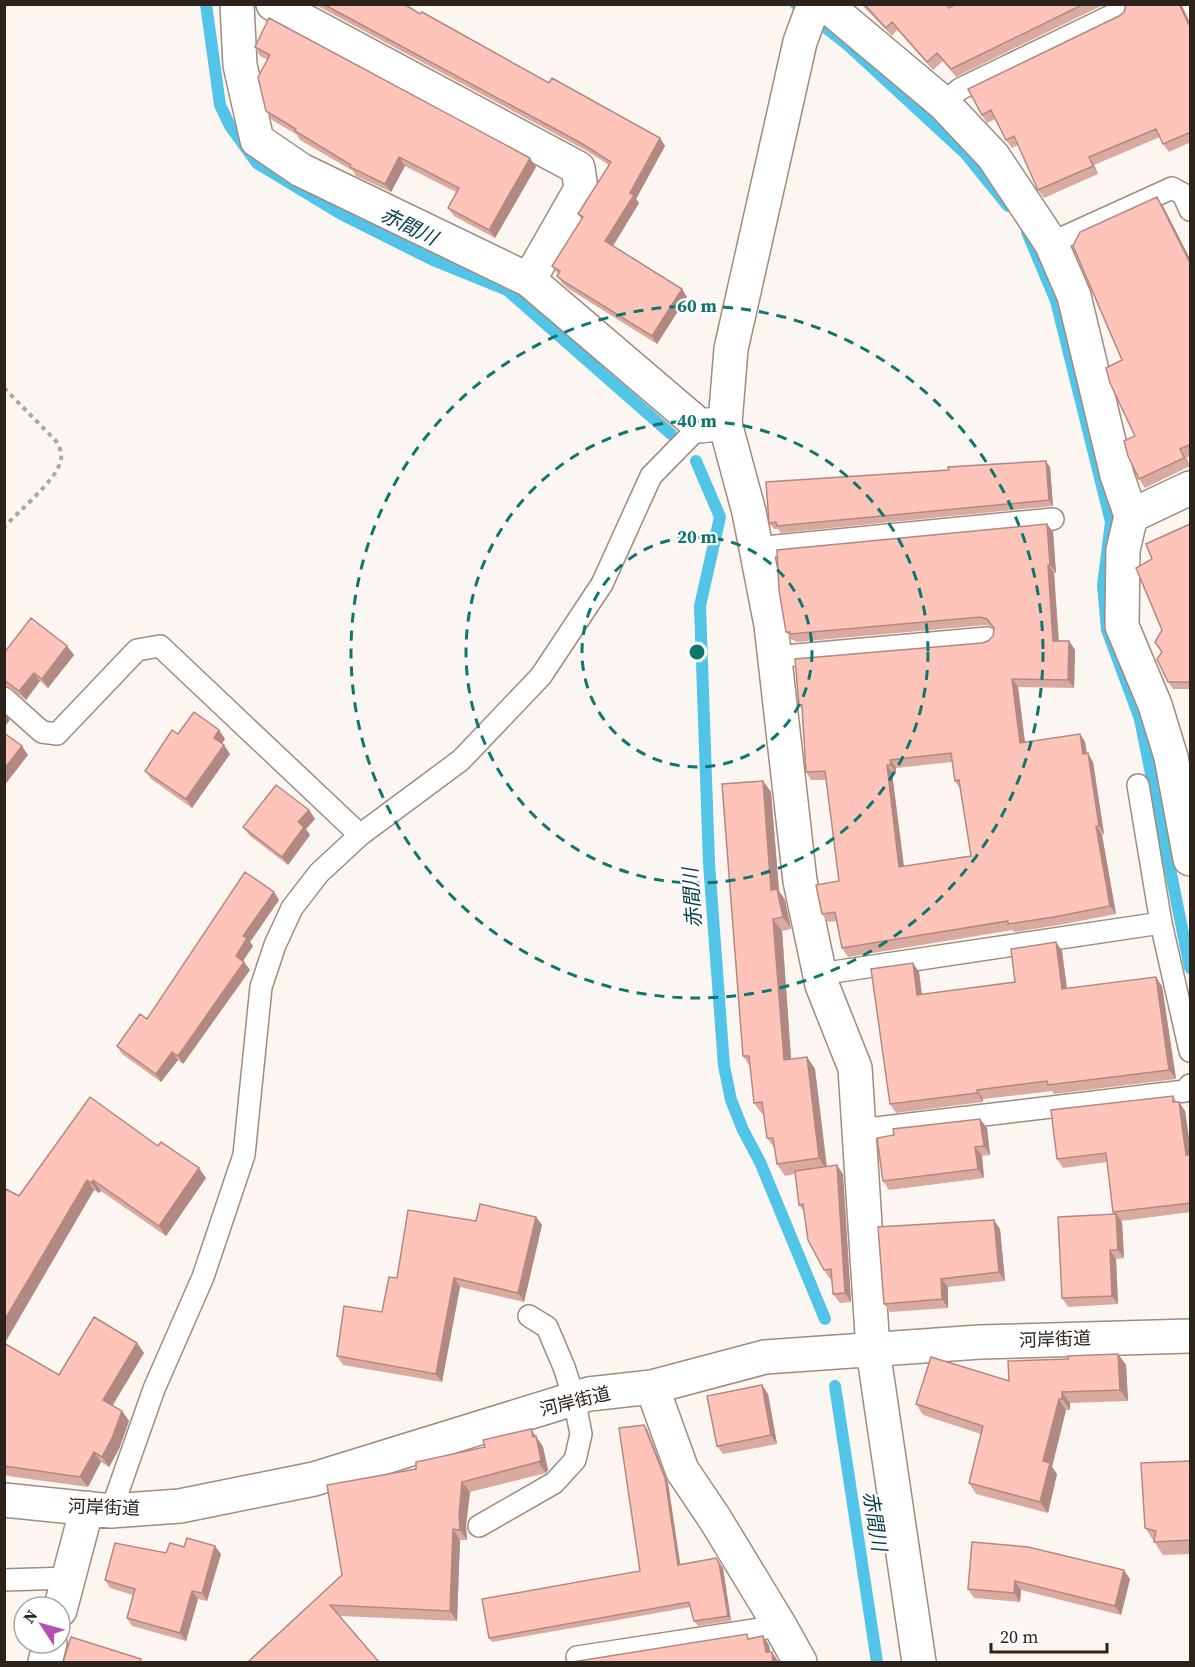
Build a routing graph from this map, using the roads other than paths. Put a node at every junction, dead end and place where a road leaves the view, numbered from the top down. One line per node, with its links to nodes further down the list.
1 (237, 4): 9 (street)
2 (273, 4): 9 (street)
3 (814, 4): 10 (street)
4 (825, 4): 6 (street)
5 (1119, 12): 6 (lane)
6 (943, 103): 8 (street)
7 (1191, 210): 8 (lane)
8 (1051, 243): 12 (street)
9 (529, 280): 10 (street)
10 (712, 425): 14 (street); 19 (lane)
11 (1191, 489): 12 (street)
12 (1131, 516): 20 (street)
13 (1053, 519): 14 (lane)
14 (755, 548): 16 (street)
15 (987, 638): 16 (lane)
16 (774, 657): 22 (street)
17 (4, 698): 19 (lane)
18 (1138, 784): 21 (lane)
19 (360, 835): 32 (lane)
20 (1191, 859)
21 (1161, 923): 22 (lane); 23 (lane)
22 (819, 974): 25 (street)
23 (1191, 1051)
24 (1191, 1085): 25 (lane)
25 (859, 1130): 28 (street)
26 (529, 1316): 30 (lane)
27 (1191, 1336): 28 (street, 河岸街道)
28 (873, 1350): 29 (street, 河岸街道); 40 (street)
29 (652, 1387): 30 (street, 河岸街道); 37 (street)
30 (574, 1398): 32 (street, 河岸街道); 33 (lane)
31 (4, 1500): 32 (street, 河岸街道)
32 (99, 1510): 34 (street)
33 (479, 1526)
34 (69, 1578): 35 (lane); 36 (street)
35 (4, 1580)
36 (64, 1595)
37 (780, 1626): 38 (lane); 39 (street)
38 (577, 1657)
39 (800, 1662)
40 (919, 1662)

